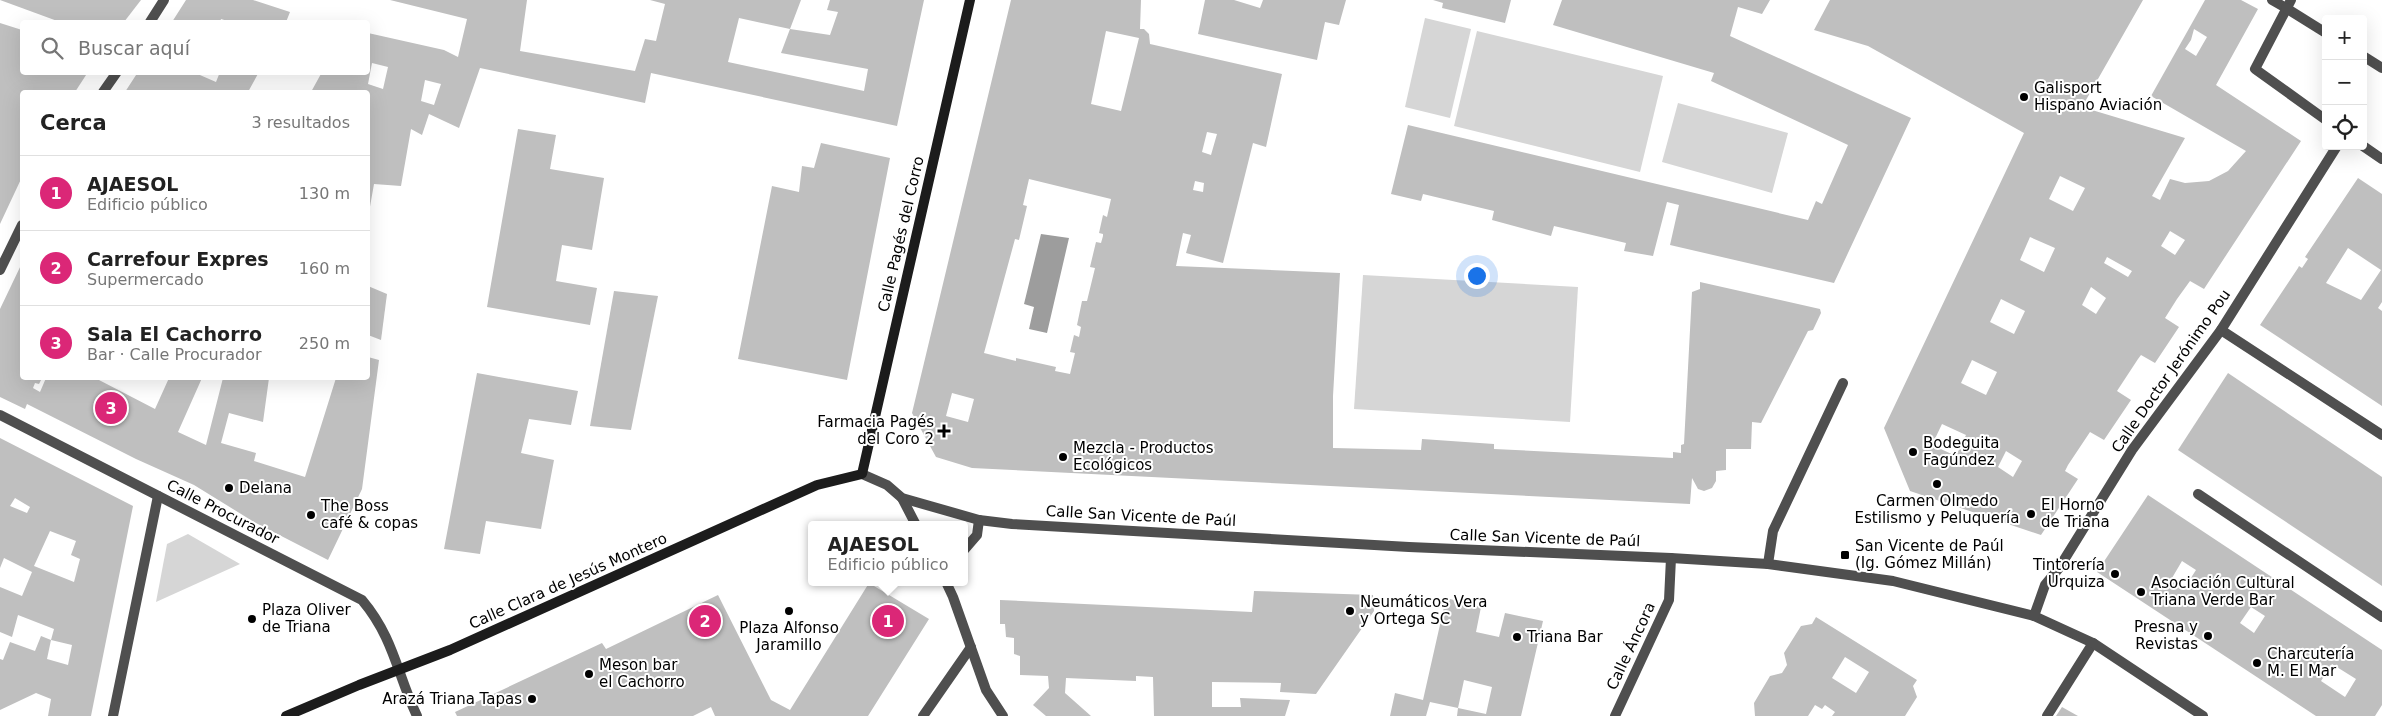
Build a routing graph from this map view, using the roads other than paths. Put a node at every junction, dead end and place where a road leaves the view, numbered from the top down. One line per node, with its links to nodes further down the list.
1 (164, 0): 5 (street)
2 (970, 0): 21 (main road, Calle Pagés del Corro)
3 (2272, 0): 4 (street)
4 (2288, 4): 6 (street); 11 (street)
5 (151, 20)
6 (2322, 30)
7 (2367, 59): 8 (street)
8 (2382, 68)
9 (115, 75): 10 (street)
10 (104, 90)
11 (2322, 117)
12 (2367, 149): 14 (street)
13 (2335, 150): 17 (street, Calle Doctor Jerónimo Pou)
14 (2382, 159)
15 (20, 228): 16 (street)
16 (0, 270)
17 (2221, 330): 20 (street); 31 (street, Calle Doctor Jerónimo Pou)
18 (1843, 383): 29 (street)
19 (0, 416): 23 (street, Calle Procurador)
20 (2382, 435)
21 (862, 474): 24 (street, Calle San Vicente de Paúl); 35 (main road, Calle Clara de Jesús Montero)
22 (2198, 494): 32 (street)
23 (158, 496): 35 (street, Calle Procurador); 36 (street)
24 (902, 498): 25 (street, Calle San Vicente de Paúl); 26 (street)
25 (979, 520): 27 (street); 28 (street, Calle San Vicente de Paúl)
26 (914, 521)
27 (968, 545)
28 (1671, 558): 29 (street, Calle San Vicente de Paúl); 41 (street, Calle Áncora)
29 (1768, 564): 31 (street, Calle San Vicente de Paúl)
30 (952, 587): 34 (street)
31 (2034, 616): 33 (street, Calle San Vicente de Paúl)
32 (2382, 617)
33 (2093, 643): 42 (street); 43 (street, Calle San Vicente de Paúl)
34 (971, 647): 39 (street); 40 (street)
35 (399, 669): 37 (main road, Calle Clara de Jesús Montero); 38 (street, Calle Procurador)
36 (113, 716)
37 (286, 716)
38 (417, 716)
39 (923, 716)
40 (1003, 716)
41 (1616, 716)
42 (2047, 716)
43 (2203, 716)

